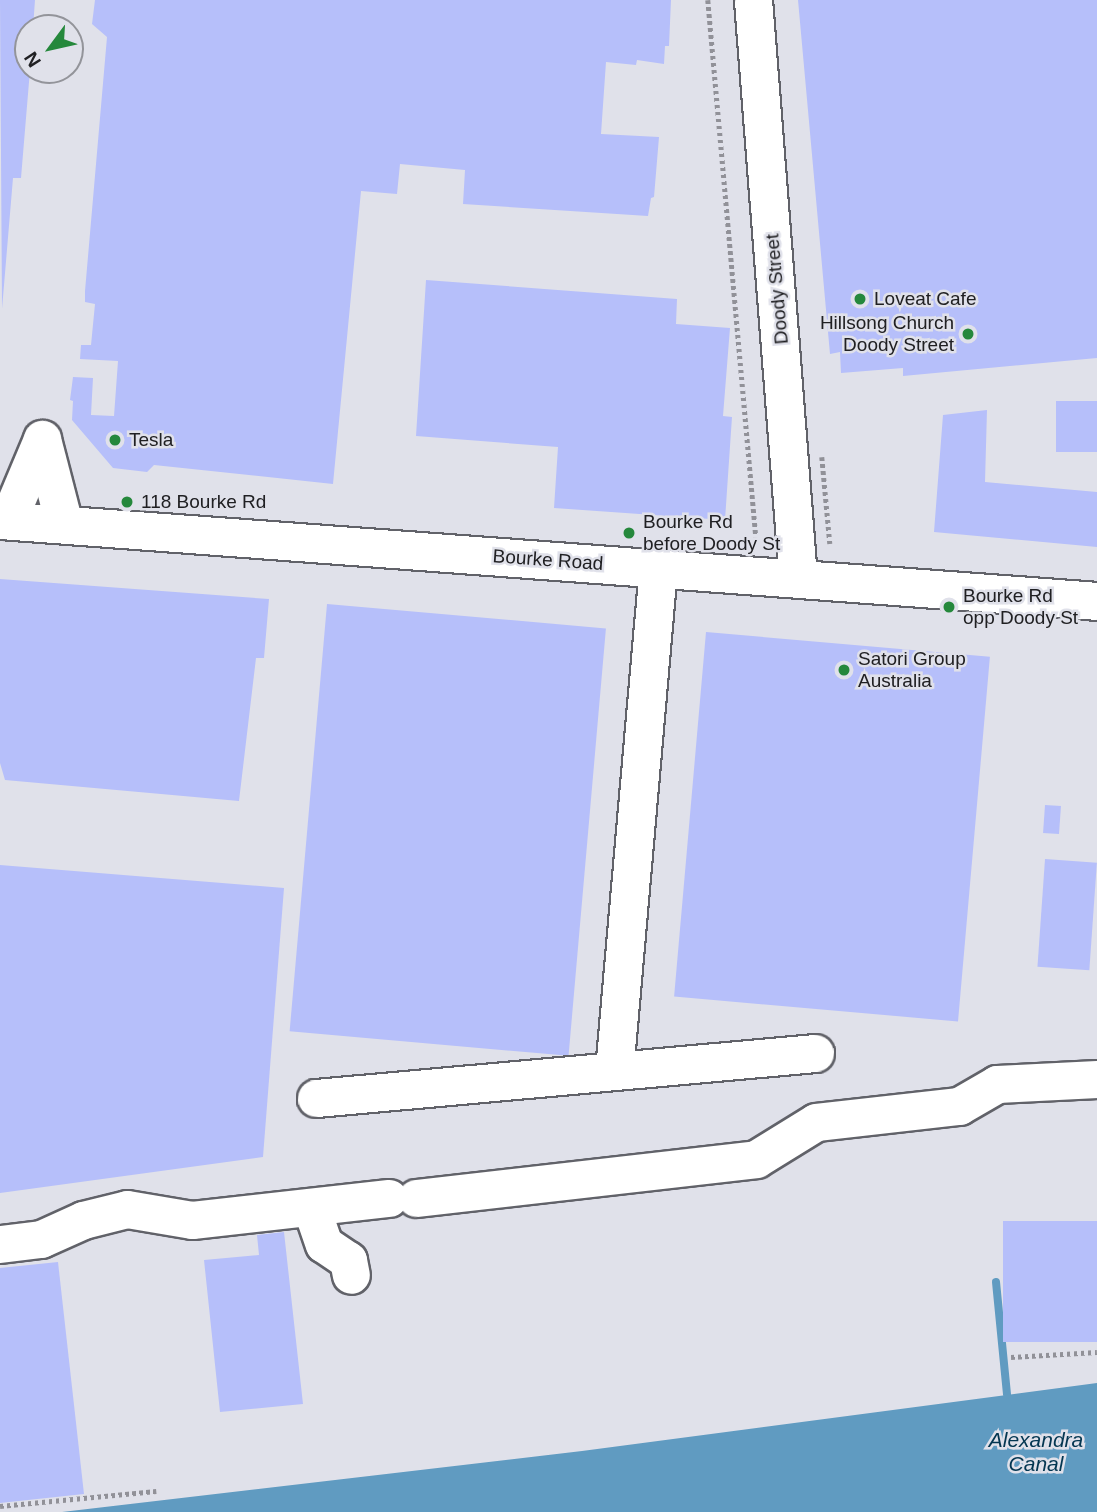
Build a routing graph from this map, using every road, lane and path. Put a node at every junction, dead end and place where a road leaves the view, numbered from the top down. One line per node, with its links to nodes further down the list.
1 (708, 0): 5 (path)
2 (752, 0): 7 (street, Doody Street)
3 (4, 520): 4 (street, Bourke Road); 4 (street)
4 (64, 524): 6 (street, Bourke Road)
5 (756, 537)
6 (658, 568): 7 (street, Bourke Road); 10 (street)
7 (798, 578): 8 (street, Bourke Road)
8 (1097, 601)
9 (815, 1053): 10 (street)
10 (614, 1071): 12 (street)
11 (1097, 1079): 13 (street)
12 (316, 1098)
13 (311, 1207): 14 (street); 15 (street)
14 (0, 1244)
15 (351, 1275)
16 (1097, 1352): 17 (path)
17 (1011, 1357)
18 (156, 1491): 19 (path)
19 (0, 1506)

